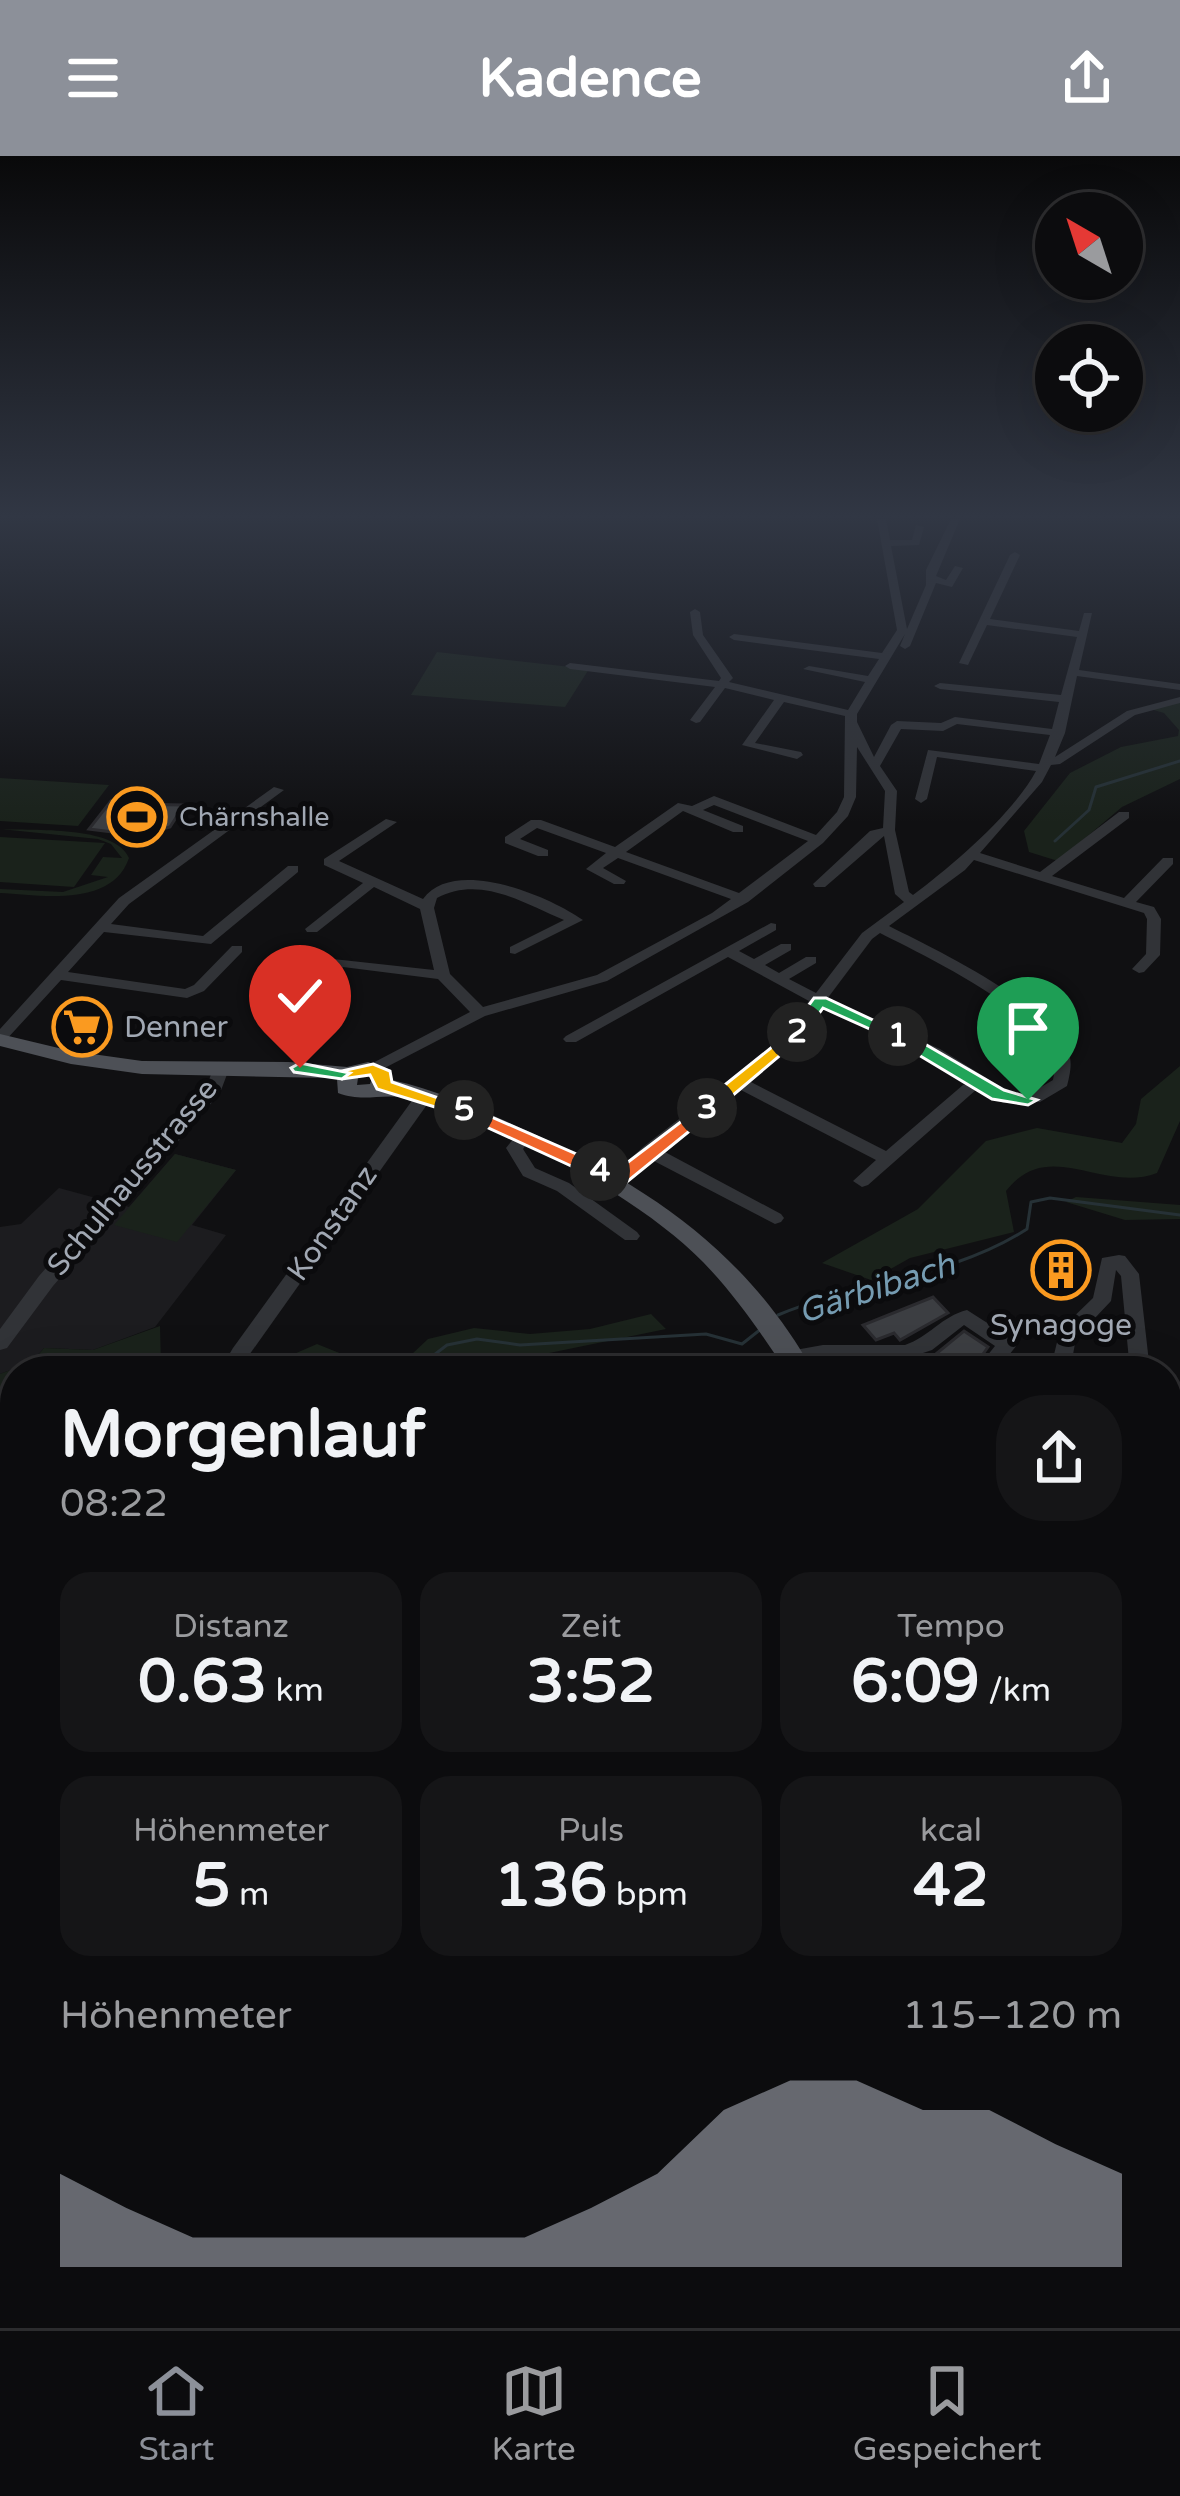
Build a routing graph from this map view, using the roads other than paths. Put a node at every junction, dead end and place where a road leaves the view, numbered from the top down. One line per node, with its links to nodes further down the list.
1 (696, 620): 14 (street)
2 (901, 620): 8 (street)
3 (914, 620): 8 (street)
4 (1086, 620): 6 (street)
5 (984, 621): 6 (street); 9 (street)
6 (1081, 634): 12 (street)
7 (734, 638): 8 (street)
8 (891, 659): 13 (street)
9 (964, 663)
10 (570, 666): 14 (street)
11 (808, 669): 13 (street)
12 (1073, 672): 16 (street); 17 (street)
13 (872, 680): 20 (street)
14 (726, 685): 18 (street); 21 (street)
15 (940, 686): 17 (street)
16 (1180, 687)
17 (1067, 699): 22 (street)
18 (780, 700): 20 (street); 23 (street)
19 (1180, 700): 24 (street)
20 (850, 718): 25 (street); 33 (street)
21 (696, 719)
22 (1059, 733): 24 (street); 25 (street)
23 (797, 755)
24 (1046, 764): 27 (street); 36 (street)
25 (874, 765): 32 (street)
26 (278, 790): 48 (street)
27 (921, 799)
28 (698, 808): 33 (street)
29 (1124, 815): 39 (street)
30 (391, 821): 41 (street)
31 (739, 829): 35 (street)
32 (889, 830): 42 (street); 44 (street)
33 (818, 840): 43 (street)
34 (543, 853): 35 (street)
35 (614, 854): 40 (street); 43 (street)
36 (971, 855): 39 (street); 44 (street)
37 (1168, 861): 45 (street)
38 (293, 869): 48 (street)
39 (1042, 877): 45 (street)
40 (619, 881)
41 (371, 883): 46 (street); 50 (street)
42 (820, 884)
43 (743, 899): 62 (street)
44 (912, 902): 47 (street)
45 (1128, 902): 57 (street)
46 (426, 906): 53 (street); 59 (street)
47 (877, 926): 61 (street); 61 (street)
48 (100, 927): 58 (street)
49 (771, 927): 54 (street)
50 (312, 929)
51 (786, 947): 56 (street)
52 (237, 949): 58 (street)
53 (515, 950)
54 (728, 951): 56 (street); 64 (street)
55 (811, 960): 60 (street)
56 (754, 965): 60 (street)
57 (1139, 968)
58 (58, 975): 65 (street)
59 (443, 975): 62 (street); 63 (street)
60 (778, 979): 61 (street)
61 (820, 1001): 68 (street)
62 (480, 1012): 67 (street)
63 (305, 1018)
64 (571, 1039)
65 (3, 1041): 66 (main road)
66 (220, 1069): 67 (main road); 78 (street, Schulhausstrasse)
67 (378, 1077): 70 (main road)
68 (740, 1083): 72 (street); 73 (street)
69 (969, 1088): 73 (street)
70 (424, 1095): 71 (main road); 79 (street, Konstanz)
71 (524, 1137): 74 (main road); 77 (street)
72 (649, 1151): 74 (street); 76 (street)
73 (887, 1159): 75 (street)
74 (616, 1180): 80 (main road)
75 (862, 1181)
76 (775, 1218)
77 (631, 1237)
78 (0, 1342)
79 (241, 1353)
80 (790, 1356)
81 (807, 1356): 82 (street)
82 (999, 1356)
83 (1063, 1356): 84 (street)
84 (1137, 1356)

